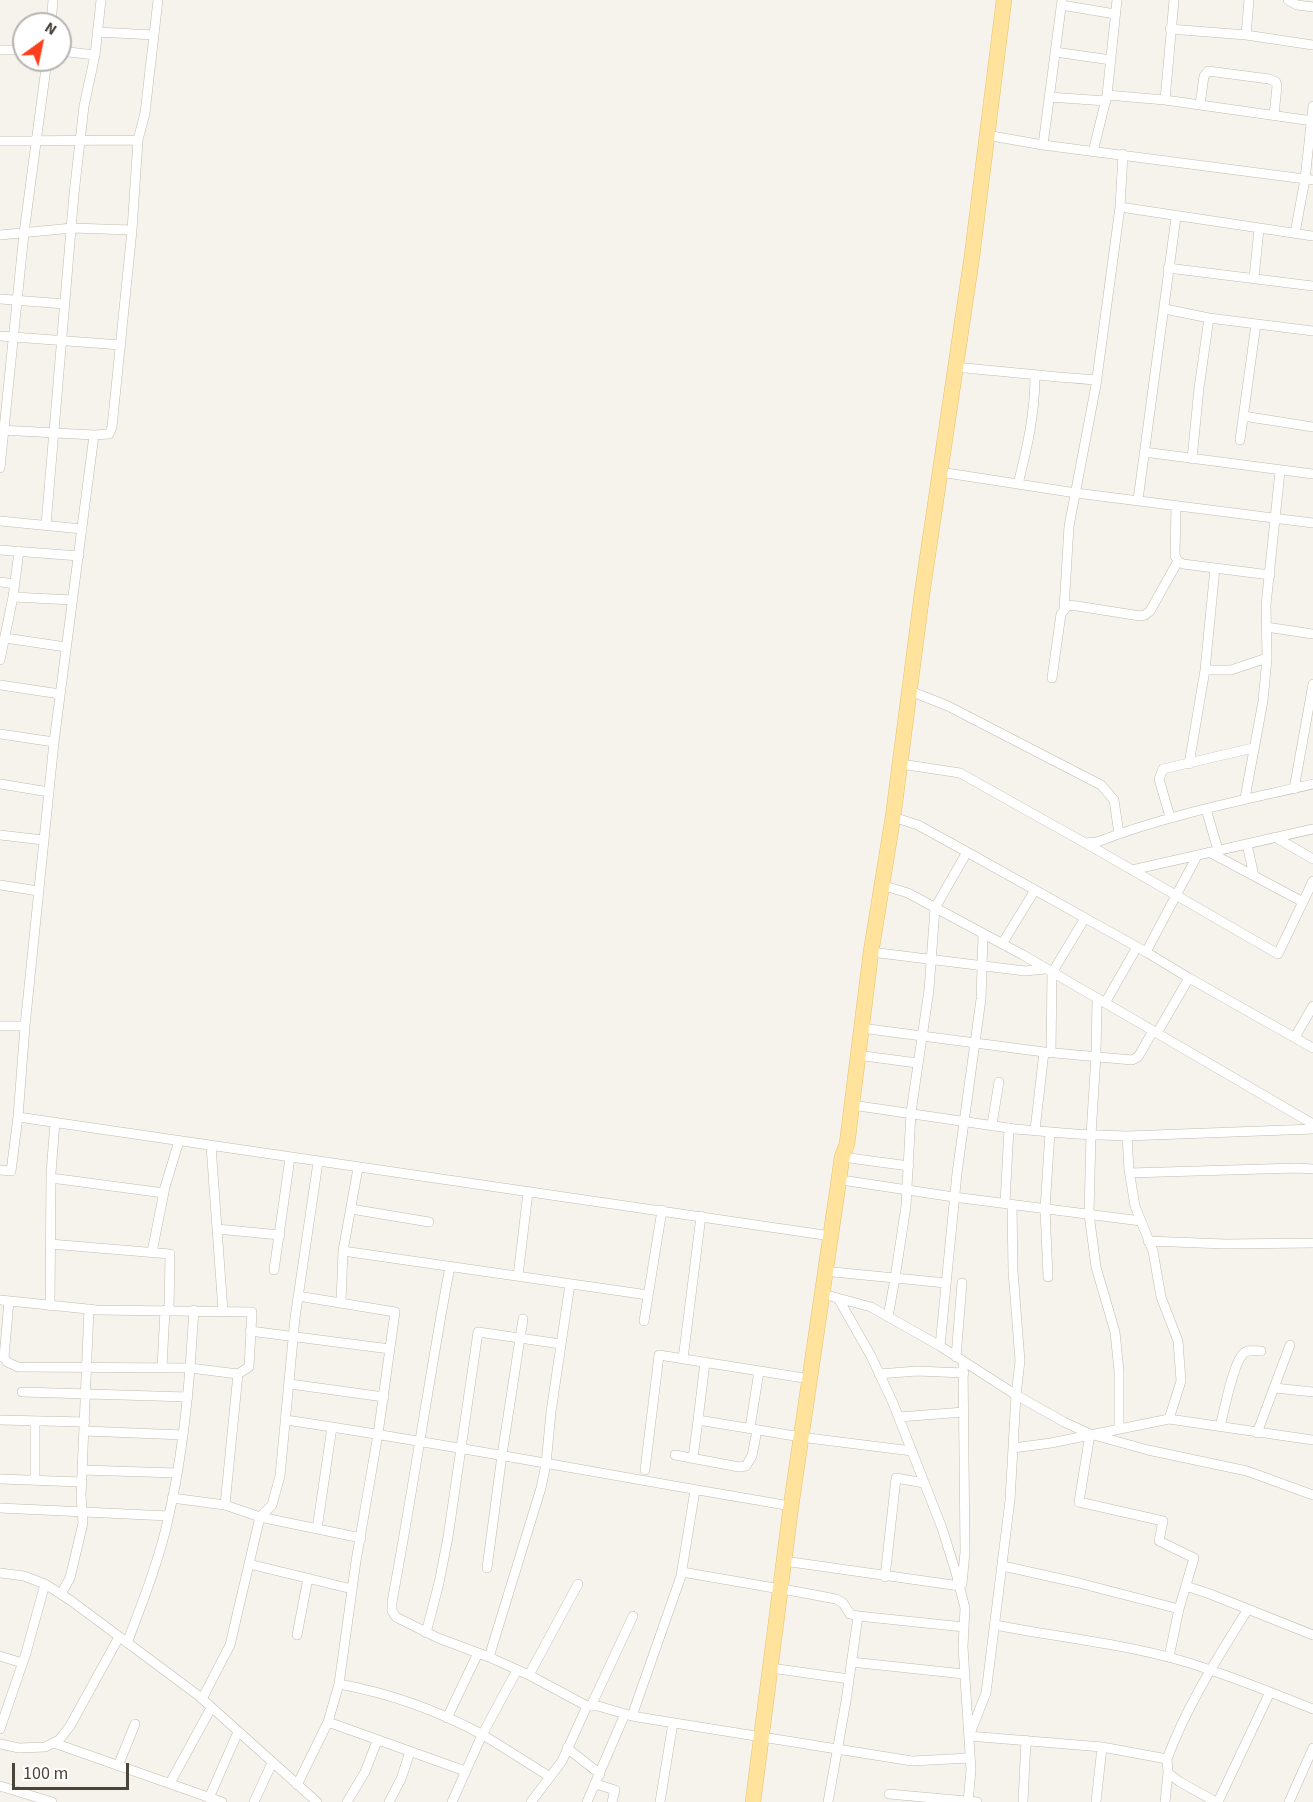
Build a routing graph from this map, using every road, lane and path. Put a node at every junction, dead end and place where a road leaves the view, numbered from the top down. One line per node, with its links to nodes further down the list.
1 (101, 0): 12 (street)
2 (158, 0): 13 (street)
3 (1004, 0): 28 (main road)
4 (1117, 0): 10 (street)
5 (1174, 0): 11 (street)
6 (1249, 0): 14 (street)
7 (1288, 0): 9 (street)
8 (1062, 3): 10 (street); 16 (street)
9 (1313, 7)
10 (1115, 14): 19 (street)
11 (1170, 29): 14 (street); 23 (street)
12 (97, 32): 13 (street); 18 (street)
13 (154, 35): 30 (street)
14 (1246, 35): 15 (street)
15 (1313, 45)
16 (1055, 51): 19 (street); 21 (street)
17 (72, 52): 18 (street)
18 (95, 55): 32 (street)
19 (1111, 60): 22 (street)
20 (45, 72): 29 (street)
21 (1049, 97): 22 (street); 33 (street)
22 (1107, 98): 23 (street); 34 (street)
23 (1165, 100): 24 (street)
24 (1200, 105): 26 (street); 26 (street)
25 (1313, 106): 27 (street)
26 (1274, 115): 27 (street)
27 (1312, 121): 36 (street)
28 (986, 135): 33 (street); 60 (main road)
29 (36, 140): 31 (street); 32 (street); 42 (street)
30 (138, 140): 32 (street); 41 (street)
31 (0, 141)
32 (80, 141): 39 (street)
33 (1043, 145): 34 (street)
34 (1093, 152): 35 (street)
35 (1123, 154): 36 (street); 37 (street)
36 (1309, 179): 43 (street)
37 (1120, 207): 38 (street); 62 (street)
38 (1176, 217): 40 (street); 46 (street)
39 (72, 228): 41 (street); 42 (street); 51 (street)
40 (1259, 229): 43 (street); 47 (street)
41 (132, 230): 59 (street)
42 (24, 233): 44 (street); 50 (street)
43 (1296, 233): 45 (street)
44 (0, 235)
45 (1313, 236)
46 (1168, 268): 47 (street); 52 (street)
47 (1254, 278): 48 (street)
48 (1313, 286)
49 (0, 299): 50 (street)
50 (17, 300): 51 (street); 57 (street)
51 (65, 304): 58 (street)
52 (1165, 309): 53 (street); 69 (street)
53 (1209, 318): 54 (street); 70 (street)
54 (1256, 324): 55 (street); 63 (street)
55 (1313, 331)
56 (0, 336): 57 (street)
57 (14, 337): 58 (street); 65 (street)
58 (61, 341): 59 (street); 66 (street)
59 (121, 345): 67 (street)
60 (954, 367): 61 (street); 73 (main road)
61 (1035, 376): 62 (street); 75 (street)
62 (1097, 380): 76 (street)
63 (1243, 416): 64 (street); 68 (street)
64 (1313, 427)
65 (2, 430): 66 (street); 71 (street)
66 (55, 433): 67 (street); 82 (street)
67 (94, 435): 83 (street)
68 (1240, 440)
69 (1144, 452): 70 (street); 77 (street)
70 (1192, 459): 72 (street)
71 (0, 468)
72 (1280, 471): 74 (street); 79 (street)
73 (940, 472): 75 (street); 106 (main road)
74 (1313, 474)
75 (1018, 484): 76 (street)
76 (1076, 493): 77 (street); 94 (street)
77 (1138, 500): 78 (street)
78 (1176, 506): 79 (street); 87 (street)
79 (1275, 518): 81 (street); 89 (street)
80 (0, 521): 82 (street)
81 (1313, 523)
82 (46, 525): 83 (street)
83 (82, 529): 86 (street)
84 (0, 550): 85 (street)
85 (19, 551): 86 (street); 91 (street)
86 (79, 556): 93 (street)
87 (1178, 561): 88 (street); 94 (street)
88 (1215, 568): 89 (street); 102 (street)
89 (1270, 575): 96 (street)
90 (0, 582): 91 (street)
91 (15, 584): 92 (street)
92 (13, 597): 93 (street); 95 (street)
93 (73, 600): 99 (street)
94 (1064, 609): 103 (street)
95 (4, 625): 98 (street)
96 (1266, 627): 97 (street); 100 (street)
97 (1313, 634)
98 (4, 638): 99 (street); 101 (street)
99 (66, 647): 107 (street)
100 (1267, 657): 102 (street); 110 (street)
101 (0, 660)
102 (1205, 670): 112 (street)
103 (1052, 678)
104 (0, 685): 107 (street)
105 (1313, 685): 115 (street)
106 (910, 691): 111 (main road); 122 (street)
107 (60, 694): 109 (street)
108 (0, 734): 109 (street)
109 (54, 742): 116 (street)
110 (1253, 748): 112 (street); 117 (street)
111 (900, 764): 119 (main road); 126 (street)
112 (1189, 764): 120 (street)
113 (0, 784): 116 (street)
114 (1313, 784): 115 (street)
115 (1294, 789): 117 (street)
116 (49, 792): 125 (street)
117 (1245, 798): 118 (street)
118 (1206, 809): 120 (street); 128 (street)
119 (893, 817): 129 (street); 136 (main road)
120 (1170, 817): 122 (street)
121 (1313, 829): 124 (street)
122 (1119, 834): 126 (street)
123 (0, 835): 125 (street)
124 (1275, 837): 127 (street); 131 (street)
125 (44, 840): 138 (street)
126 (1085, 843): 132 (street)
127 (1247, 844): 128 (street); 133 (street)
128 (1213, 851): 130 (street); 133 (street)
129 (967, 852): 137 (street); 141 (street)
130 (1197, 856): 132 (street); 139 (street)
131 (1313, 859)
132 (1132, 870): 139 (street)
133 (1254, 876): 140 (street)
134 (1313, 881): 140 (street)
135 (0, 885): 138 (street)
136 (881, 885): 141 (street); 146 (main road)
137 (1035, 890): 142 (street); 144 (street)
138 (38, 891): 155 (street)
139 (1178, 896): 140 (street); 147 (street)
140 (1303, 902)
141 (935, 908): 143 (street); 148 (street)
142 (1085, 918): 145 (street); 150 (street)
143 (983, 935): 144 (street); 149 (street)
144 (1002, 944): 150 (street)
145 (1137, 947): 147 (street); 152 (street)
146 (871, 951): 148 (street); 156 (main road)
147 (1146, 952): 151 (street)
148 (932, 959): 149 (street); 158 (street)
149 (982, 967): 150 (street); 160 (street)
150 (1049, 971): 152 (street); 162 (street)
151 (1189, 978): 157 (street); 159 (street)
152 (1101, 1001): 157 (street); 163 (street)
153 (1313, 1006): 159 (street)
154 (0, 1026): 155 (street)
155 (25, 1026): 169 (street)
156 (861, 1028): 158 (street); 164 (main road)
157 (1155, 1032): 163 (street); 173 (street)
158 (921, 1036): 160 (street); 165 (street)
159 (1295, 1037): 161 (street)
160 (976, 1043): 162 (street); 170 (street)
161 (1313, 1048)
162 (1047, 1052): 163 (street); 176 (street)
163 (1096, 1055): 178 (street)
164 (857, 1056): 165 (street); 167 (main road)
165 (917, 1063): 168 (street)
166 (999, 1082): 172 (street)
167 (852, 1105): 168 (street); 182 (main road)
168 (911, 1112): 170 (street); 185 (street)
169 (18, 1117): 171 (street); 188 (street)
170 (964, 1120): 172 (street); 195 (street)
171 (55, 1122): 180 (street); 190 (street)
172 (992, 1124): 174 (street)
173 (1313, 1124)
174 (1009, 1128): 176 (street); 196 (street)
175 (1313, 1129): 179 (street)
176 (1035, 1130): 177 (street)
177 (1050, 1132): 178 (street); 198 (street)
178 (1090, 1135): 179 (street); 200 (street)
179 (1127, 1136): 189 (street)
180 (179, 1141): 181 (street); 194 (street)
181 (211, 1146): 183 (street); 204 (street)
182 (847, 1153): 185 (street); 191 (main road); 206 (main road)
183 (290, 1158): 184 (street); 205 (street)
184 (318, 1162): 186 (street); 222 (street)
185 (909, 1166): 192 (street)
186 (358, 1168): 193 (street); 197 (street)
187 (1313, 1169): 189 (street)
188 (0, 1170)
189 (1130, 1173): 202 (street)
190 (51, 1178): 194 (street); 209 (street)
191 (848, 1181): 192 (street); 214 (main road)
192 (907, 1190): 195 (street); 217 (street)
193 (528, 1192): 199 (street); 215 (street)
194 (164, 1193): 211 (street)
195 (954, 1197): 196 (street); 218 (street)
196 (1008, 1204): 198 (street); 259 (street)
197 (351, 1209): 203 (street); 210 (street)
198 (1045, 1209): 200 (street); 216 (street)
199 (662, 1210): 201 (street); 221 (street)
200 (1089, 1214): 202 (street); 273 (street)
201 (701, 1216): 206 (street); 243 (street)
202 (1141, 1221): 207 (street)
203 (429, 1222)
204 (218, 1229): 205 (street); 230 (street)
205 (280, 1235): 213 (street)
206 (831, 1236): 253 (main road)
207 (1148, 1240): 208 (street); 264 (street)
208 (1313, 1243)
209 (50, 1245): 211 (street); 226 (street)
210 (343, 1251): 212 (street); 225 (street)
211 (152, 1252): 228 (street)
212 (450, 1266): 215 (street); 279 (street)
213 (274, 1269)
214 (833, 1272): 217 (street); 223 (main road)
215 (518, 1276): 220 (street)
216 (1048, 1277)
217 (895, 1278): 218 (street); 231 (street)
218 (946, 1283): 239 (street)
219 (962, 1283): 244 (street)
220 (570, 1284): 221 (street); 237 (street)
221 (648, 1295): 233 (street)
222 (298, 1296): 225 (street); 235 (street)
223 (834, 1297): 231 (street); 252 (street); 278 (main road)
224 (4, 1301): 226 (street); 242 (street)
225 (340, 1302): 240 (street)
226 (50, 1306): 227 (street)
227 (89, 1309): 228 (street); 246 (street)
228 (167, 1310): 229 (street); 247 (street)
229 (194, 1310): 230 (street); 248 (street)
230 (223, 1311): 234 (street)
231 (888, 1317): 239 (street)
232 (523, 1318): 236 (street)
233 (644, 1321)
234 (250, 1331): 235 (street); 251 (street)
235 (294, 1337): 240 (street); 254 (street)
236 (519, 1337): 237 (street); 281 (street); 284 (street)
237 (561, 1344): 287 (street)
238 (1290, 1345): 255 (street)
239 (940, 1346): 244 (street)
240 (390, 1349): 261 (street)
241 (1261, 1351): 271 (street)
242 (2, 1357): 246 (street)
243 (683, 1359): 245 (street); 289 (street)
244 (960, 1359): 250 (street); 259 (street)
245 (705, 1362): 249 (street); 267 (street)
246 (88, 1367): 247 (street); 257 (street)
247 (162, 1367): 248 (street)
248 (190, 1368): 251 (street); 260 (street)
249 (759, 1371): 253 (street); 272 (street)
250 (964, 1372): 252 (street); 262 (street)
251 (238, 1374): 298 (street)
252 (879, 1374): 263 (street)
253 (810, 1379): 278 (main road)
254 (290, 1384): 261 (street); 266 (street)
255 (1275, 1388): 258 (street); 274 (street)
256 (22, 1392): 257 (street)
257 (86, 1392): 260 (street); 269 (street)
258 (1313, 1392)
259 (1016, 1395): 276 (street); 282 (street)
260 (188, 1396): 277 (street)
261 (384, 1397): 275 (street)
262 (964, 1412): 263 (street); 318 (street)
263 (898, 1417): 283 (street)
264 (1169, 1419): 271 (street); 273 (street)
265 (0, 1420): 268 (street)
266 (286, 1420): 270 (street); 303 (street)
267 (698, 1420): 272 (street); 286 (street)
268 (35, 1421): 269 (street); 292 (street)
269 (85, 1426): 277 (street); 288 (street)
270 (332, 1427): 275 (street); 304 (street)
271 (1220, 1427): 274 (street)
272 (753, 1429): 278 (street); 286 (street)
273 (1119, 1429): 276 (street)
274 (1257, 1433): 280 (street)
275 (378, 1434): 279 (street); 305 (street)
276 (1090, 1434): 282 (street); 296 (street); 316 (street)
277 (183, 1435): 290 (street)
278 (805, 1437): 283 (street); 299 (main road); 306 (main road)
279 (420, 1440): 281 (street); 327 (street)
280 (1313, 1440)
281 (460, 1447): 284 (street); 327 (street)
282 (1013, 1448): 308 (street)
283 (912, 1451): 294 (street)
284 (502, 1455): 287 (street); 309 (street)
285 (675, 1455): 286 (street)
286 (693, 1458)
287 (546, 1464): 295 (street); 333 (street)
288 (82, 1470): 290 (street); 293 (street)
289 (645, 1470)
290 (177, 1473): 297 (street)
291 (0, 1479): 292 (street)
292 (34, 1480): 293 (street)
293 (82, 1482): 301 (street)
294 (924, 1483): 312 (street); 318 (street)
295 (695, 1490): 299 (street); 310 (street)
296 (1313, 1496)
297 (172, 1498): 298 (street); 302 (street)
298 (225, 1505): 303 (street)
299 (791, 1506): 319 (main road)
300 (0, 1508): 301 (street)
301 (82, 1511): 302 (street); 320 (street)
302 (169, 1516): 330 (street)
303 (260, 1516): 304 (street); 307 (street)
304 (316, 1529): 305 (street)
305 (361, 1538): 317 (street)
306 (792, 1562): 312 (street); 319 (main road)
307 (249, 1564): 313 (street); 345 (street)
308 (1003, 1566): 321 (street); 325 (street)
309 (487, 1569)
310 (682, 1572): 319 (street); 349 (street)
311 (0, 1573): 314 (street)
312 (885, 1577): 318 (street)
313 (308, 1578): 317 (street); 328 (street)
314 (45, 1584): 320 (street); 336 (street)
315 (578, 1584): 341 (street)
316 (1186, 1586): 321 (street); 322 (street)
317 (352, 1588): 343 (street)
318 (960, 1589): 326 (street)
319 (784, 1590): 324 (street); 337 (main road); 358 (main road)
320 (61, 1594): 330 (street)
321 (1179, 1609): 334 (street)
322 (1248, 1609): 329 (street); 339 (street)
323 (633, 1616): 346 (street)
324 (858, 1616): 326 (street); 335 (street)
325 (994, 1625): 334 (street); 357 (street)
326 (964, 1627): 340 (street)
327 (426, 1633): 331 (street)
328 (297, 1635)
329 (1313, 1635)
330 (123, 1640): 345 (street); 361 (street)
331 (478, 1653): 333 (street); 350 (street)
332 (0, 1656): 336 (street)
333 (489, 1657): 338 (street)
334 (1169, 1657): 339 (street)
335 (851, 1662): 340 (street); 342 (street)
336 (22, 1664): 354 (street)
337 (778, 1669): 342 (street); 358 (main road)
338 (517, 1670): 341 (street); 356 (street)
339 (1210, 1670): 344 (street); 369 (street)
340 (964, 1674): 357 (street)
341 (529, 1675): 346 (street)
342 (849, 1679): 366 (street)
343 (339, 1684): 350 (street); 351 (street)
344 (1270, 1692): 348 (street); 402 (street)
345 (202, 1699): 347 (street)
346 (589, 1706): 349 (street); 364 (street)
347 (211, 1708): 355 (street); 376 (street)
348 (1313, 1709)
349 (628, 1715): 352 (street); 374 (street)
350 (447, 1718): 356 (street)
351 (328, 1722): 360 (street); 379 (street)
352 (673, 1723): 358 (street); 394 (street)
353 (135, 1724): 371 (street)
354 (0, 1730)
355 (238, 1732): 370 (street); 381 (street)
356 (482, 1735): 372 (street); 375 (street)
357 (969, 1736): 359 (street); 368 (street)
358 (765, 1738): 366 (street); 395 (main road); 396 (main road)
359 (1026, 1740): 363 (street); 399 (street)
360 (377, 1741): 367 (street); 388 (street)
361 (54, 1743): 362 (street); 371 (street)
362 (0, 1744)
363 (1102, 1747): 369 (street); 400 (street)
364 (567, 1748): 374 (street); 375 (street)
365 (1313, 1748): 403 (street)
366 (838, 1750): 368 (street); 397 (street)
367 (410, 1752): 372 (street); 389 (street)
368 (970, 1758): 398 (street)
369 (1167, 1759): 373 (street)
370 (272, 1763): 379 (street); 385 (street)
371 (118, 1766): 376 (street)
372 (465, 1770): 390 (street)
373 (1168, 1773): 401 (street); 402 (street)
374 (600, 1774): 377 (street)
375 (550, 1777): 391 (street)
376 (170, 1783): 381 (street)
377 (596, 1784): 392 (street); 393 (street)
378 (0, 1786): 383 (street)
379 (300, 1788): 386 (street); 387 (street)
380 (889, 1794): 382 (street)
381 (209, 1798): 384 (street)
382 (908, 1799): 398 (street)
383 (52, 1802)
384 (222, 1802)
385 (254, 1802)
386 (299, 1802)
387 (317, 1802)
388 (348, 1802)
389 (388, 1802)
390 (452, 1802)
391 (531, 1802)
392 (587, 1802)
393 (612, 1802)
394 (660, 1802)
395 (753, 1802)
396 (761, 1802)
397 (828, 1802)
398 (971, 1802)
399 (1023, 1802)
400 (1096, 1802)
401 (1165, 1802)
402 (1217, 1802)
403 (1289, 1802)

